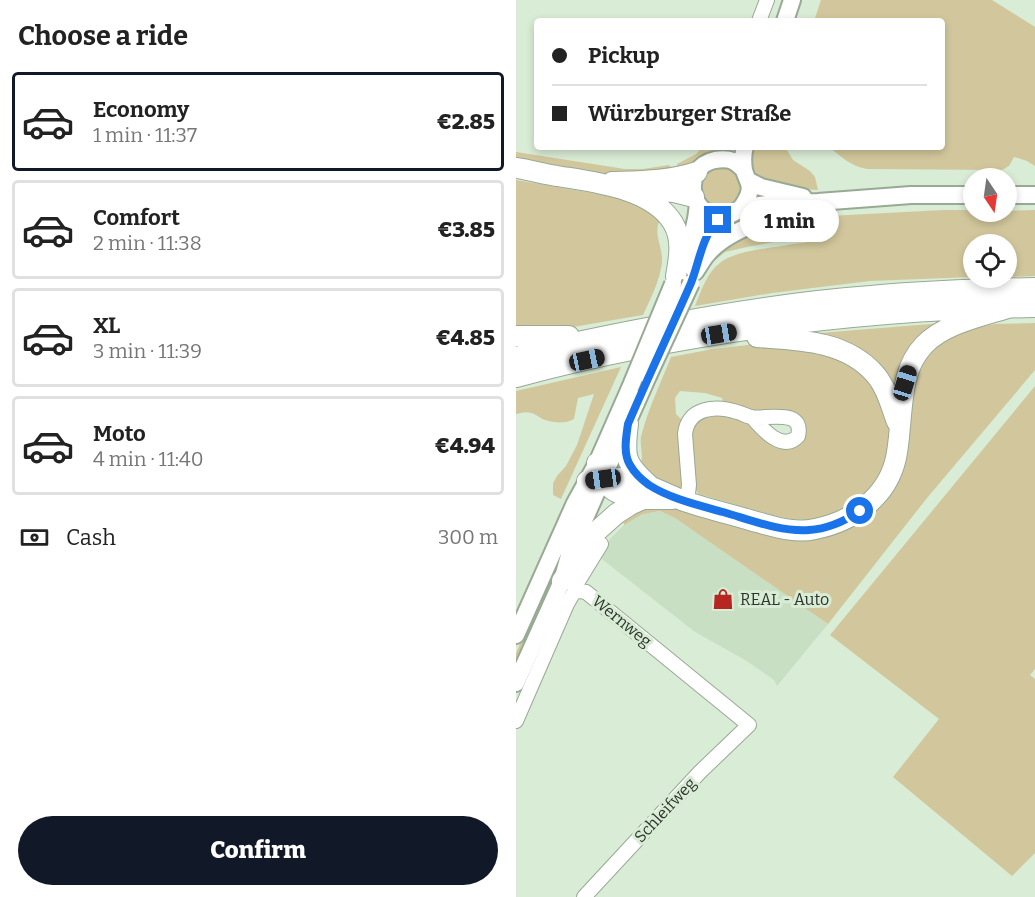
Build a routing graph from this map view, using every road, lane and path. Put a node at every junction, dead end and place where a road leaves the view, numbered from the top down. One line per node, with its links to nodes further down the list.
1 (767, 0): 3 (street)
2 (792, 0): 4 (main road)
3 (760, 18)
4 (786, 18)
5 (744, 150): 9 (main road)
6 (724, 153): 8 (main road); 9 (main road)
7 (516, 168): 10 (highway)
8 (697, 172): 10 (highway); 15 (main road)
9 (747, 176): 16 (main road); 17 (main road)
10 (591, 182): 11 (highway)
11 (624, 190): 15 (highway); 19 (highway)
12 (963, 195): 16 (main road)
13 (1017, 195): 14 (main road)
14 (1035, 195)
15 (696, 201): 18 (main road); 19 (main road)
16 (818, 202): 17 (main road); 19 (main road)
17 (741, 207): 18 (main road)
18 (724, 216): 19 (main road)
19 (684, 279): 28 (main road, bridge)
20 (1035, 288): 24 (highway)
21 (1011, 307): 22 (highway); 23 (highway); 31 (highway)
22 (1035, 307)
23 (719, 334): 27 (highway); 31 (highway)
24 (611, 335): 25 (highway); 26 (highway)
25 (516, 336)
26 (516, 357)
27 (516, 377)
28 (637, 387): 30 (main road); 32 (main road)
29 (752, 417): 34 (street)
30 (628, 424): 32 (main road); 33 (highway)
31 (900, 430): 34 (highway)
32 (596, 474): 33 (highway); 36 (main road); 37 (main road)
33 (646, 492): 34 (highway); 36 (highway)
34 (683, 500)
35 (601, 544): 36 (street)
36 (568, 587): 38 (main road); 39 (street, Wernweg); 40 (street, Wernweg)
37 (516, 635)
38 (516, 683)
39 (516, 721)
40 (749, 725): 41 (street, Schleifweg)
41 (584, 897)

